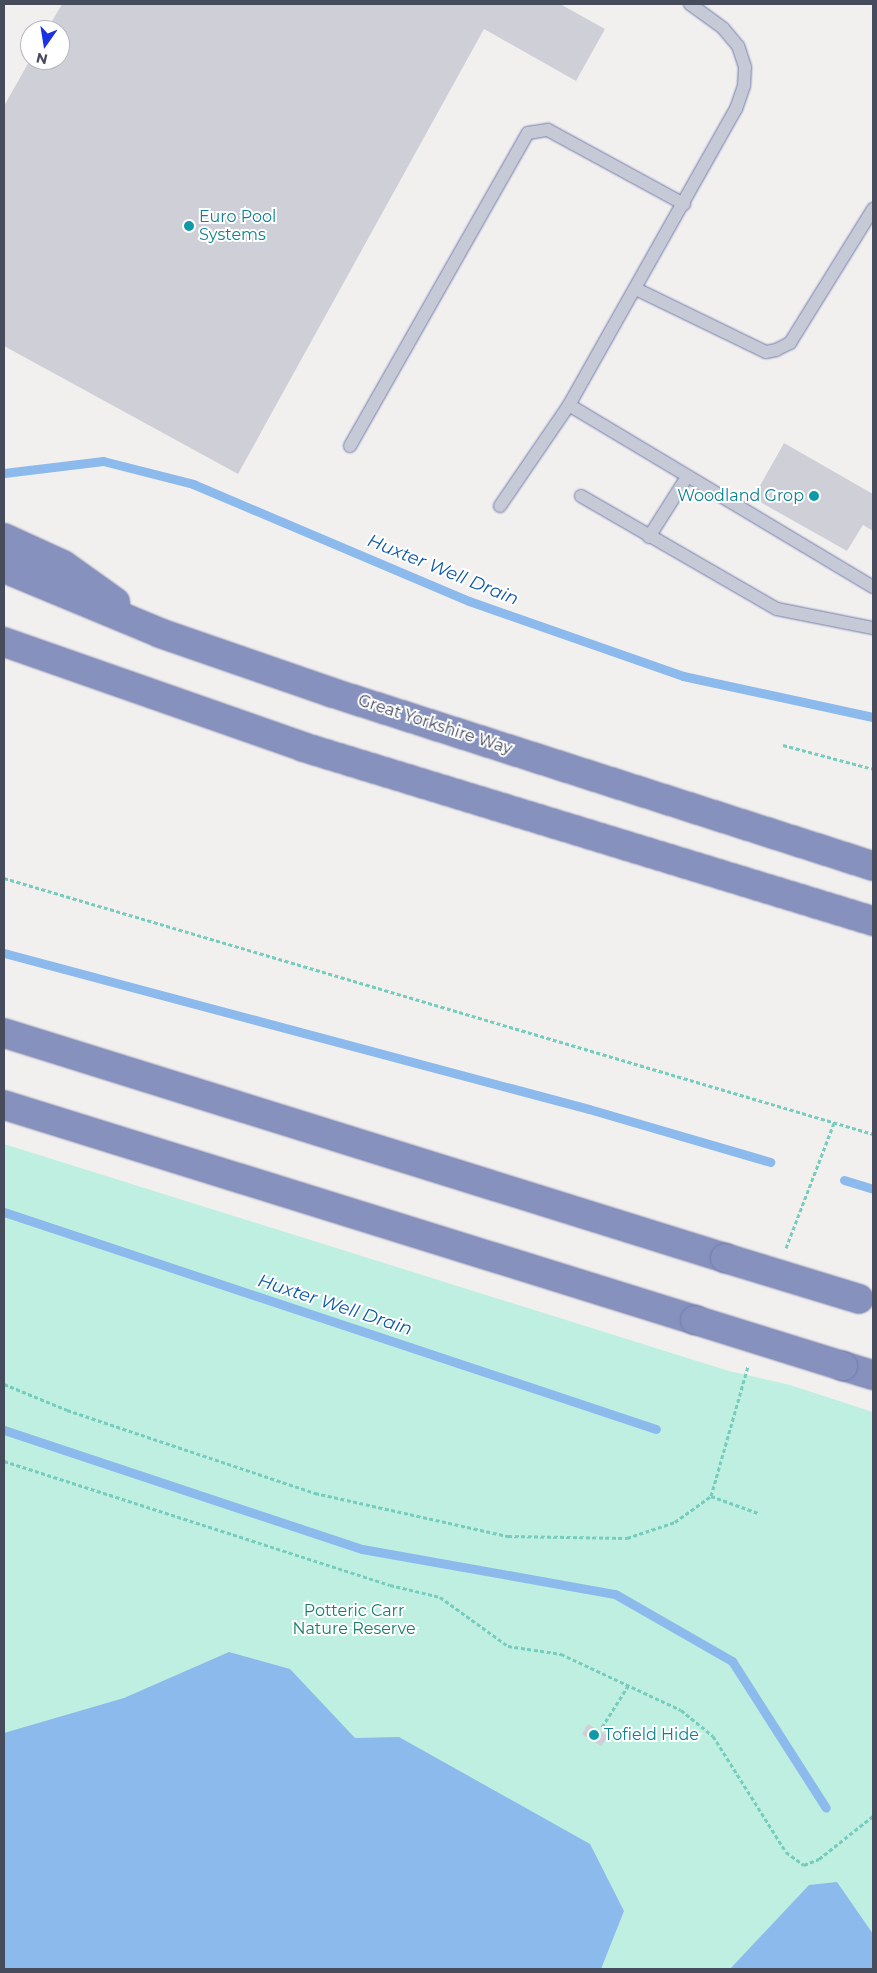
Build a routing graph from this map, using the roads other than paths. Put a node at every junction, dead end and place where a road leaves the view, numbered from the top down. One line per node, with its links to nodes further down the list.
1 (690, 4): 2 (lane)
2 (684, 204): 4 (lane); 6 (lane)
3 (873, 209): 4 (lane)
4 (636, 289): 5 (lane)
5 (569, 405): 7 (lane); 9 (lane)
6 (350, 446)
7 (687, 478): 10 (lane); 13 (lane)
8 (581, 496): 10 (lane)
9 (500, 506)
10 (649, 537): 14 (lane)
11 (4, 538): 15 (highway)
12 (4, 568): 15 (highway, Great Yorkshire Way)
13 (873, 587)
14 (873, 628)
15 (160, 633): 17 (highway, Great Yorkshire Way)
16 (4, 642): 18 (highway)
17 (873, 866)
18 (873, 921)
19 (4, 1033): 21 (highway, bridge)
20 (4, 1105): 22 (highway, bridge)
21 (866, 1301)
22 (873, 1375)

